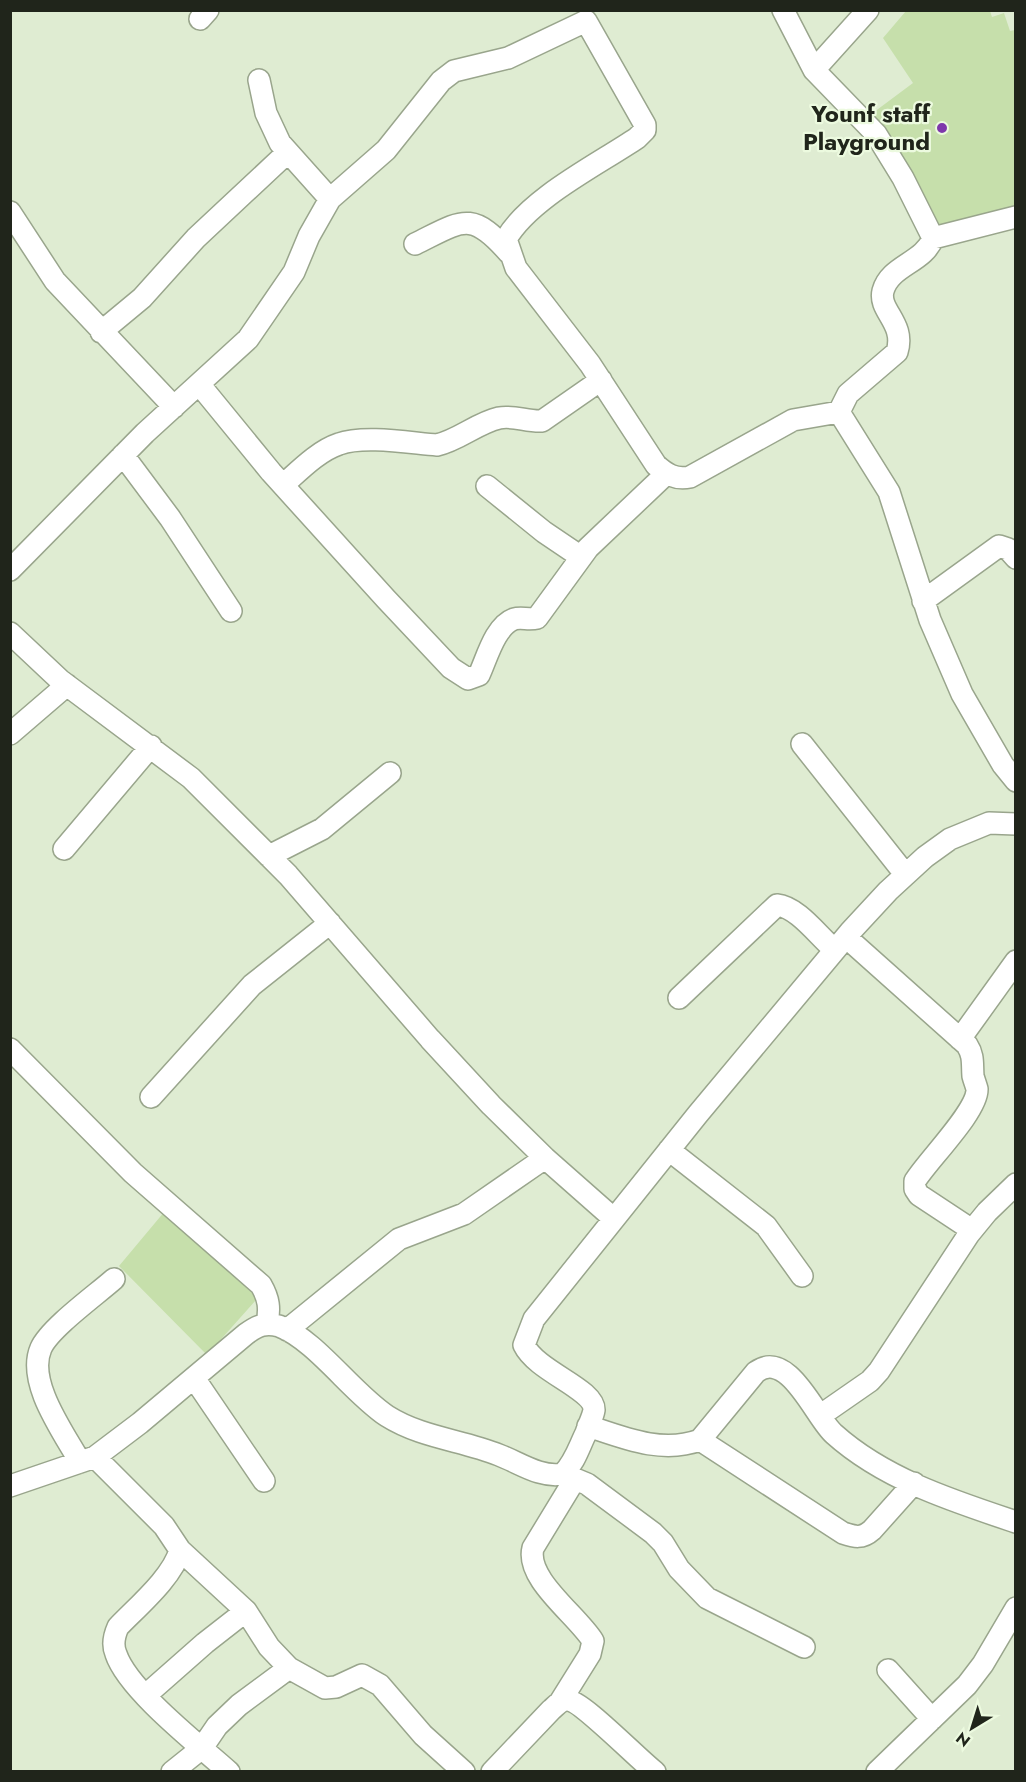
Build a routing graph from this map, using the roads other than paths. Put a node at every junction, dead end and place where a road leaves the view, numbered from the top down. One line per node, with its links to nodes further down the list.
1 (783, 10): 4 (street)
2 (867, 10): 4 (street)
3 (584, 16): 7 (street); 12 (street)
4 (814, 70): 10 (street)
5 (259, 80): 6 (street)
6 (288, 152): 7 (street); 13 (street)
7 (330, 199): 15 (street)
8 (10, 212): 13 (street)
9 (1016, 217): 10 (street)
10 (933, 238): 17 (street)
11 (415, 244): 12 (street)
12 (509, 254): 14 (street)
13 (101, 332): 16 (street)
14 (601, 380): 19 (street); 20 (street)
15 (199, 384): 16 (street); 20 (street)
16 (174, 406): 18 (street)
17 (839, 412): 19 (street); 25 (street)
18 (123, 455): 24 (street); 26 (street)
19 (666, 474): 22 (street)
20 (283, 485): 22 (street)
21 (487, 486): 22 (street)
22 (581, 557)
23 (1016, 558): 25 (street)
24 (10, 570)
25 (923, 601): 33 (street)
26 (231, 611)
27 (10, 633): 28 (street)
28 (67, 685): 29 (street); 31 (street)
29 (10, 734)
30 (802, 744): 37 (street)
31 (151, 746): 35 (street); 36 (street)
32 (390, 773): 36 (street)
33 (1016, 781)
34 (1016, 824): 37 (street)
35 (64, 849)
36 (269, 856): 38 (street)
37 (905, 874): 39 (street)
38 (330, 923): 44 (street); 46 (street)
39 (840, 944): 41 (street); 42 (street); 45 (street)
40 (1016, 961): 42 (street)
41 (679, 998)
42 (960, 1039): 49 (street)
43 (10, 1049): 52 (street)
44 (151, 1096)
45 (669, 1150): 48 (street); 50 (street)
46 (545, 1158): 48 (street); 52 (street)
47 (1016, 1184): 49 (street)
48 (613, 1218): 55 (street)
49 (972, 1230): 54 (street)
50 (802, 1276)
51 (114, 1279): 57 (street)
52 (277, 1327): 53 (street); 58 (street)
53 (194, 1378): 57 (street); 59 (street)
54 (820, 1415): 56 (street); 60 (street)
55 (588, 1426): 56 (street); 58 (street)
56 (700, 1440): 60 (street)
57 (87, 1459): 61 (street); 63 (street)
58 (569, 1477): 66 (street); 70 (street)
59 (264, 1481)
60 (914, 1483): 62 (street)
61 (10, 1486)
62 (1016, 1522)
63 (180, 1550): 65 (street); 69 (street)
64 (1016, 1608): 71 (street)
65 (246, 1611): 67 (street); 69 (street)
66 (804, 1647)
67 (289, 1668): 72 (street); 75 (street)
68 (888, 1670): 71 (street)
69 (146, 1695): 72 (street)
70 (560, 1702): 76 (street); 77 (street)
71 (932, 1719): 78 (street)
72 (202, 1748): 73 (street); 74 (street)
73 (172, 1772)
74 (229, 1772)
75 (464, 1772)
76 (492, 1772)
77 (655, 1772)
78 (877, 1772)

